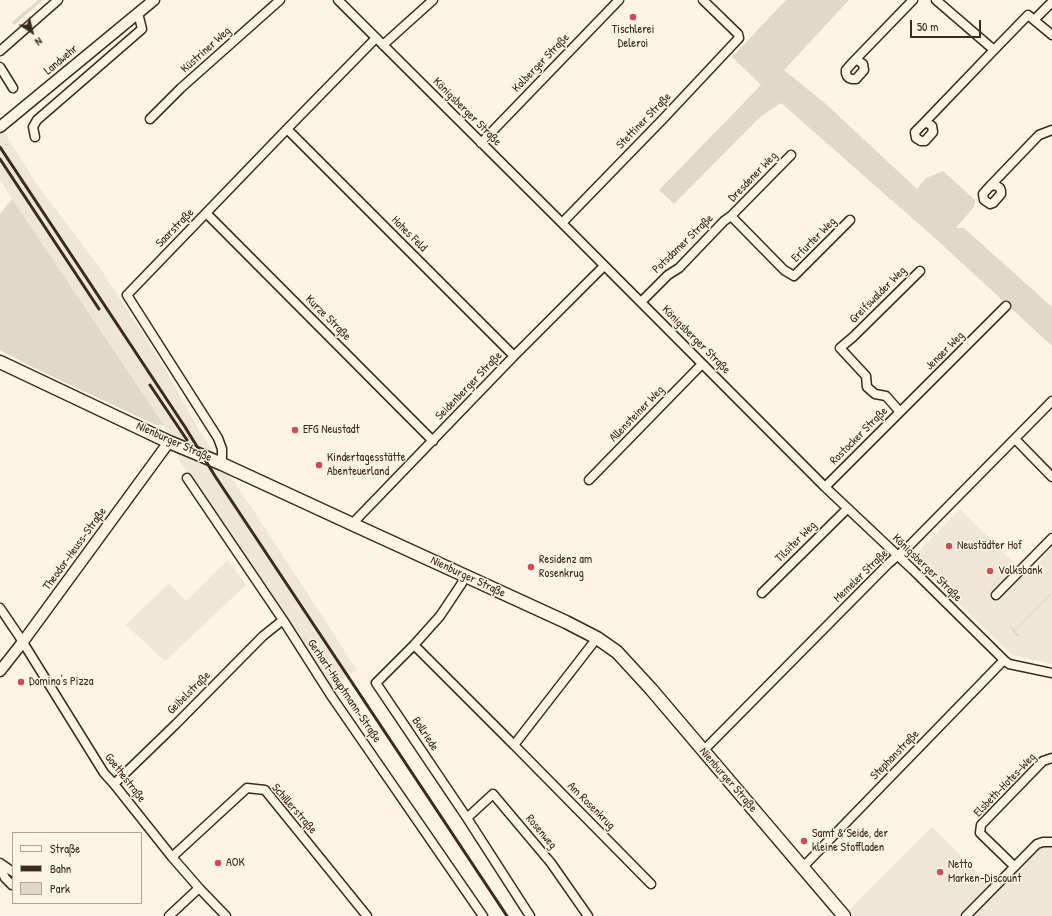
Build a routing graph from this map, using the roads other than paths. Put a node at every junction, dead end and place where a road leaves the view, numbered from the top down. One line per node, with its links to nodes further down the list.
1 (58, 0): 17 (street)
2 (154, 0): 11 (street, Landwehr)
3 (280, 0): 21 (street, Küstriner Weg)
4 (338, 0): 14 (street, Königsberger Straße)
5 (433, 0): 15 (street)
6 (619, 0): 27 (street, Kolberger Straße)
7 (703, 0): 33 (street, Stettiner Straße)
8 (913, 0): 18 (street)
9 (936, 0): 16 (street)
10 (1052, 2): 12 (street)
11 (138, 14): 23 (street, Landwehr); 26 (street)
12 (1034, 20): 13 (street); 16 (street)
13 (1052, 35)
14 (376, 38): 15 (street, Königsberger Straße); 24 (street, Saarstraße)
15 (383, 45): 27 (street, Königsberger Straße)
16 (994, 50): 22 (street)
17 (0, 51)
18 (854, 61)
19 (0, 67): 20 (street)
20 (13, 88)
21 (150, 119)
22 (923, 124)
23 (0, 127)
24 (287, 129): 30 (street, Saarstraße); 40 (street, Hohes Feld)
25 (1052, 130): 29 (street)
26 (35, 137)
27 (481, 143): 33 (street, Königsberger Straße)
28 (791, 155): 31 (street, Dresdener Weg)
29 (991, 185)
30 (206, 213): 46 (street, Kurze Straße); 48 (street, Saarstraße)
31 (732, 216): 36 (street, Potsdamer Straße); 37 (street, Potsdamer Straße)
32 (850, 220): 36 (street, Erfurter Weg)
33 (562, 223): 34 (street, Königsberger Straße)
34 (604, 266): 37 (street, Königsberger Straße); 40 (street, Seidenberger Straße)
35 (920, 271): 39 (street, Greifswalder Weg)
36 (794, 276)
37 (641, 302): 42 (street, Königsberger Straße)
38 (1006, 306): 44 (street, Jenaer Weg)
39 (853, 337): 44 (street, Rostocker Straße)
40 (514, 356): 46 (street, Seidenberger Straße)
41 (0, 362): 47 (main road, Nienburger Straße)
42 (702, 364): 51 (street, Allensteiner Weg); 52 (street, Königsberger Straße)
43 (1052, 401): 45 (street, Memeler Straße)
44 (900, 412): 52 (street, Rostocker Straße)
45 (1015, 439): 49 (street); 56 (street, Memeler Straße)
46 (433, 441): 54 (street, Seidenberger Straße)
47 (169, 442): 48 (main road, Nienburger Straße); 63 (street, Theodor-Heuss-Straße)
48 (222, 464): 54 (main road, Nienburger Straße)
49 (1052, 477)
50 (187, 478): 61 (street, Gerhart-Hauptmann-Straße)
51 (589, 480)
52 (825, 487): 53 (street, Königsberger Straße)
53 (847, 508): 56 (street, Königsberger Straße); 58 (street, Tilsiter Weg)
54 (352, 524): 57 (main road, Nienburger Straße)
55 (1052, 538): 59 (street)
56 (898, 556): 65 (street, Königsberger Straße); 69 (street, Memeler Straße)
57 (465, 576): 62 (main road, Nienburger Straße); 64 (street, Bollriede)
58 (762, 593)
59 (996, 595)
60 (0, 608): 63 (street, Goethestraße)
61 (283, 620): 71 (street, Geibelstraße); 86 (street, Gerhart-Hauptmann-Straße)
62 (597, 638): 68 (street); 69 (main road, Nienburger Straße)
63 (22, 643): 66 (street, Theodor-Heuss-Straße); 71 (street, Goethestraße)
64 (414, 644): 68 (street, Am Rosenkrug); 72 (street, Bollriede)
65 (1004, 660): 67 (street, Königsberger Straße); 78 (street, Stephanstraße)
66 (0, 671)
67 (1052, 673)
68 (514, 745): 80 (street, Am Rosenkrug)
69 (703, 751): 78 (main road, Nienburger Straße)
70 (1052, 758): 76 (street, Elsbeth-Hotes-Weg)
71 (114, 784): 74 (street, Goethestraße)
72 (467, 818): 87 (street, Bollriede); 88 (street, Rosenweg)
73 (1052, 842): 76 (street)
74 (172, 857): 82 (street, Goethestraße); 85 (street, Schillerstraße)
75 (0, 863): 79 (street)
76 (1014, 866): 90 (street)
77 (0, 867): 81 (street)
78 (803, 867): 89 (main road, Nienburger Straße)
79 (12, 871)
80 (651, 884)
81 (12, 885)
82 (199, 888): 83 (street); 84 (street, Goethestraße)
83 (169, 916)
84 (226, 916)
85 (367, 916)
86 (483, 916)
87 (530, 916)
88 (588, 916)
89 (844, 916)
90 (966, 916)

